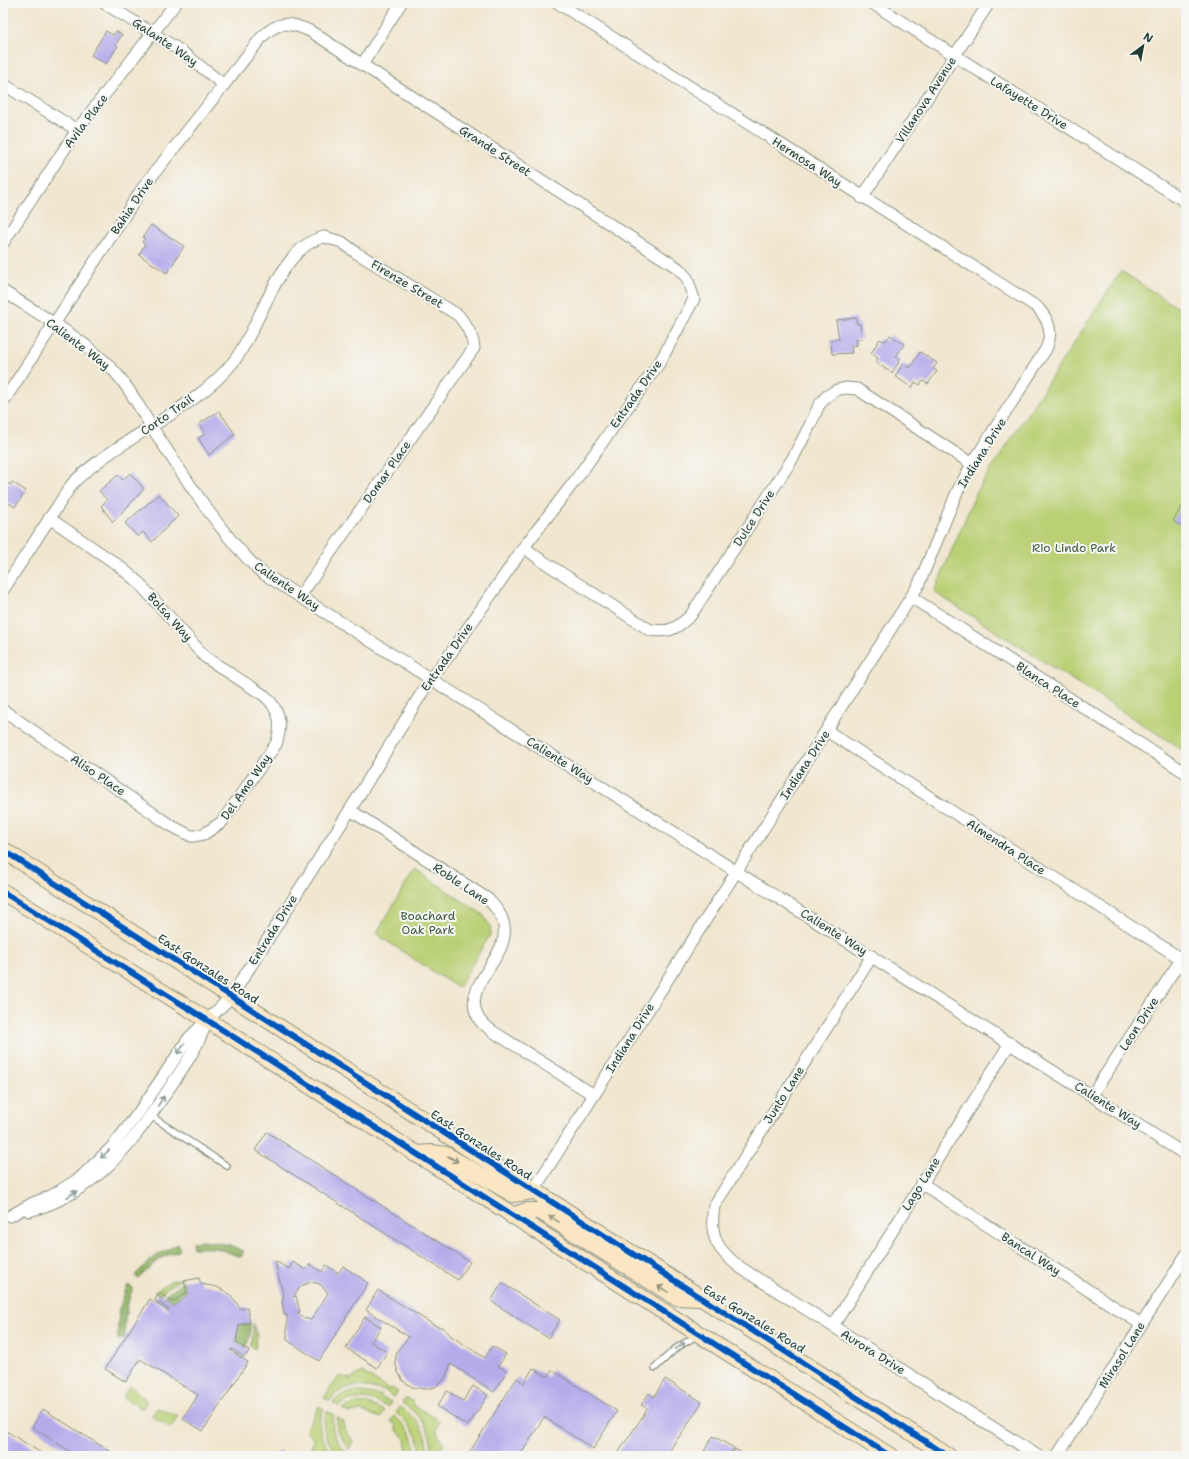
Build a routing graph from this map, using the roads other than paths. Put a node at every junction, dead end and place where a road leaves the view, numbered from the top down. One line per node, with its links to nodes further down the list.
1 (104, 3): 8 (street, Galante Way)
2 (176, 3): 8 (street, Avila Place)
3 (402, 3): 10 (street)
4 (558, 3): 14 (street, Hermosa Way)
5 (872, 3): 9 (street, Lafayette Drive)
6 (989, 3): 9 (street, Villanova Avenue)
7 (280, 24): 10 (street, Grande Street); 12 (street, Bahia Drive)
8 (154, 33): 12 (street, Galante Way); 13 (street, Avila Place)
9 (955, 56): 14 (street, Villanova Avenue); 15 (street, Lafayette Drive)
10 (362, 65): 19 (street, Grande Street)
11 (3, 84): 13 (street)
12 (224, 85): 20 (street, Bahia Drive)
13 (77, 130): 17 (street, Avila Place)
14 (862, 198): 21 (street, Hermosa Way)
15 (1186, 202)
16 (324, 237): 22 (street, Firenze Street); 24 (street, Corto Trail)
17 (3, 243)
18 (3, 291): 20 (street, Caliente Way)
19 (694, 299): 27 (street, Entrada Drive)
20 (55, 325): 23 (street, Bahia Drive); 24 (street, Caliente Way)
21 (1050, 327): 25 (street, Indiana Drive)
22 (474, 348): 29 (street, Domar Place)
23 (3, 402)
24 (152, 427): 26 (street, Corto Trail); 29 (street, Caliente Way)
25 (972, 464): 27 (street, Dulce Drive); 30 (street, Indiana Drive)
26 (50, 518): 28 (street, Corto Trail); 33 (street, Bolsa Way)
27 (524, 546): 31 (street, Entrada Drive)
28 (3, 590)
29 (300, 596): 31 (street, Caliente Way)
30 (911, 597): 34 (street, Indiana Drive); 35 (street, Blanca Place)
31 (431, 678): 36 (street, Entrada Drive); 39 (street, Caliente Way)
32 (3, 710): 37 (street, Aliso Place)
33 (280, 723): 37 (street, Del Amo Way)
34 (827, 731): 39 (street, Indiana Drive); 42 (street, Almendra Place)
35 (1186, 773)
36 (350, 810): 43 (street, Entrada Drive); 46 (street, Roble Lane)
37 (195, 836)
38 (3, 850): 43 (main road, East Gonzales Road)
39 (736, 872): 41 (street, Caliente Way); 46 (street, Indiana Drive)
40 (3, 892): 44 (main road)
41 (872, 956): 45 (street, Caliente Way); 56 (street, Junto Lane)
42 (1184, 958): 47 (street, Leon Drive)
43 (230, 997): 44 (street, Entrada Drive); 53 (main road, East Gonzales Road)
44 (207, 1020): 48 (street, Entrada Drive, one-way to 44); 49 (main road); 54 (street, Entrada Drive, one-way to 54)
45 (1010, 1043): 47 (street, Caliente Way); 52 (street, Lago Lane)
46 (594, 1095): 53 (street, Indiana Drive)
47 (1092, 1095): 50 (street, Caliente Way)
48 (151, 1116): 51 (lane); 54 (street, Entrada Drive, one-way to 48)
49 (415, 1154): 53 (main road, one-way to 53); 55 (main road)
50 (1186, 1155)
51 (227, 1166)
52 (921, 1183): 59 (street, Bancal Way); 60 (street, Lago Lane)
53 (533, 1191): 58 (main road, East Gonzales Road)
54 (6, 1216)
55 (512, 1216): 58 (main road, one-way to 55); 61 (main road)
56 (714, 1239): 60 (street, Aurora Drive)
57 (1186, 1254): 59 (street, Mirasol Lane)
58 (700, 1298): 64 (main road, East Gonzales Road)
59 (1142, 1324): 66 (street, Mirasol Lane)
60 (833, 1326): 65 (street, Aurora Drive)
61 (698, 1334): 62 (lane, one-way to 61); 63 (main road)
62 (655, 1368)
63 (890, 1456)
64 (948, 1456)
65 (1038, 1456)
66 (1057, 1456)

